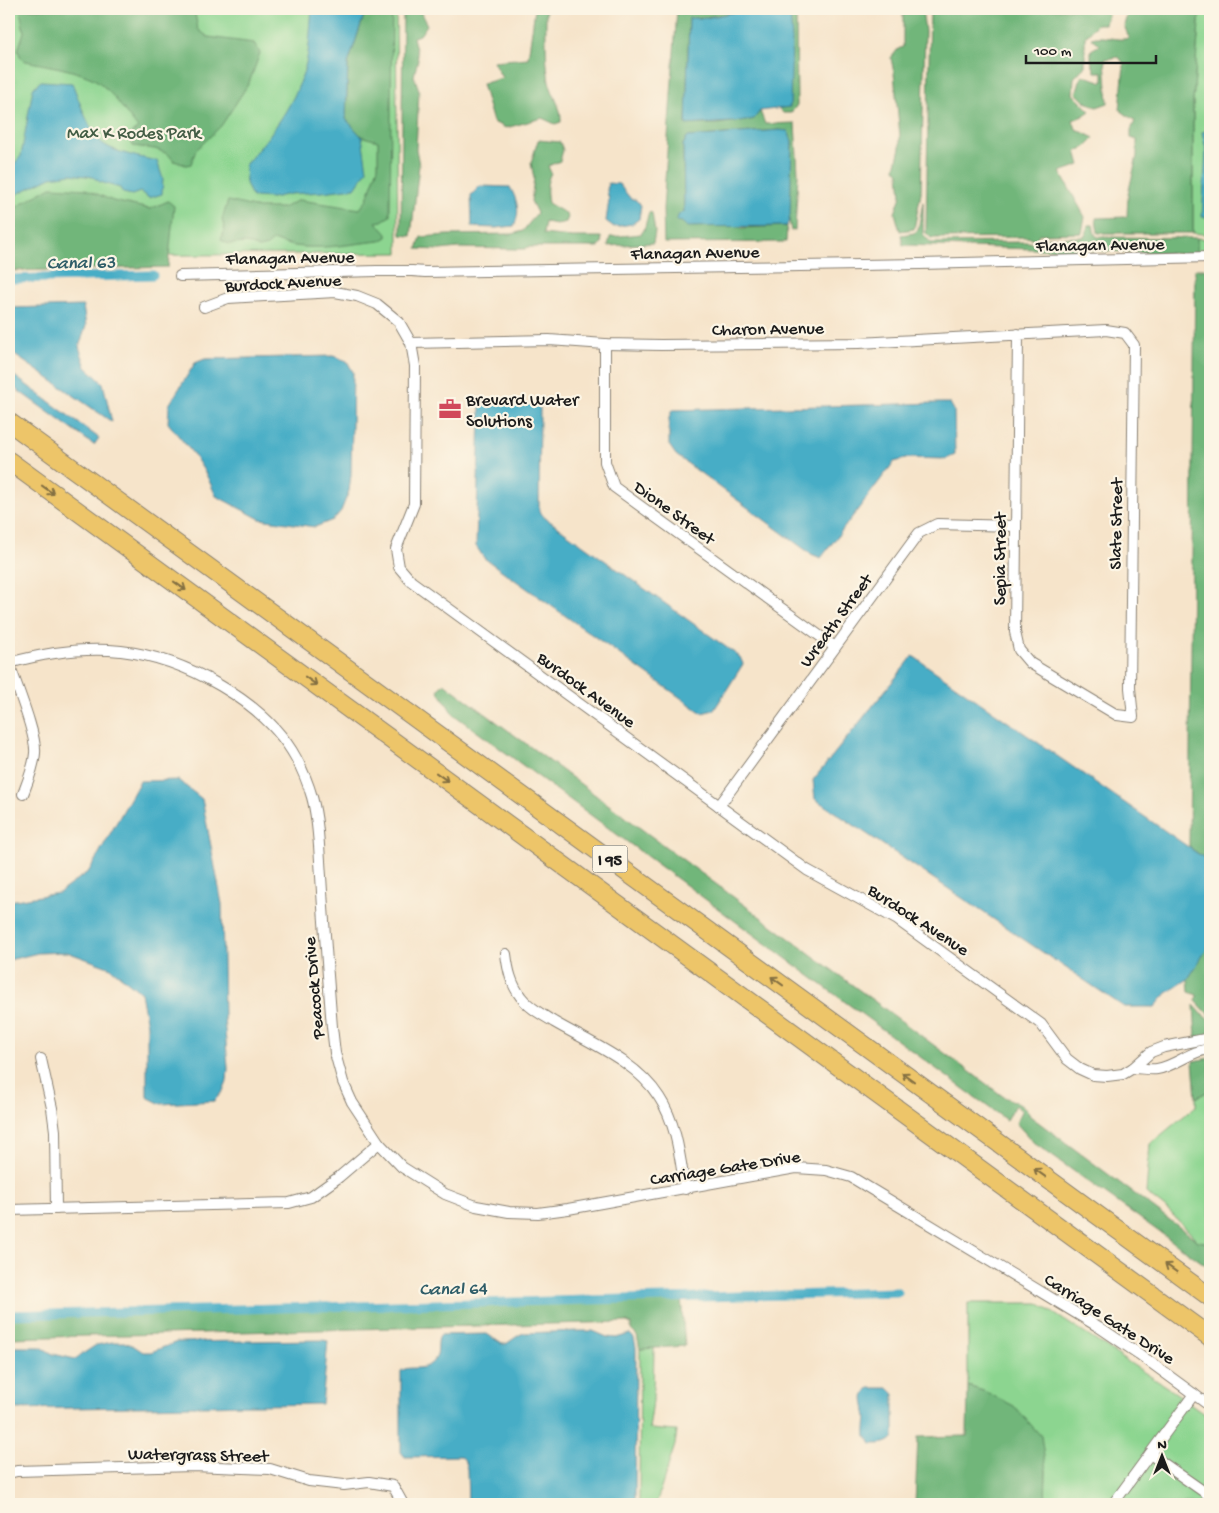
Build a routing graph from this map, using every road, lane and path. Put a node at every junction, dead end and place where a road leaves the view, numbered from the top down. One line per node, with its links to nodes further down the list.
1 (1210, 257): 2 (street, Flanagan Avenue)
2 (180, 276)
3 (204, 307): 6 (street, Burdock Avenue)
4 (1018, 334): 5 (street, Charon Avenue); 7 (street, Charon Avenue); 10 (street, Sepia Street)
5 (1125, 334): 13 (street, Slate Street)
6 (411, 343): 7 (street, Charon Avenue); 15 (street, Burdock Avenue)
7 (605, 344): 11 (street, Dione Street)
8 (9, 422): 29 (highway, I 95, one-way to 8)
9 (9, 461): 30 (highway, I 95, one-way to 30)
10 (1015, 526): 11 (street, Wreath Street); 13 (street, Sepia Street)
11 (835, 648): 15 (street, Wreath Street)
12 (9, 663): 14 (street); 25 (street, Peacock Drive)
13 (1133, 717)
14 (23, 794)
15 (719, 806): 24 (street, Burdock Avenue)
16 (506, 954): 26 (street)
17 (1210, 1038): 18 (street, Burdock Avenue)
18 (1192, 1041): 19 (street, Burdock Avenue); 21 (street)
19 (1164, 1048): 23 (street); 24 (street, Burdock Avenue)
20 (1210, 1049): 21 (street, Burdock Avenue)
21 (1198, 1051): 23 (street, Burdock Avenue)
22 (41, 1059): 27 (street)
23 (1168, 1066): 24 (street, Burdock Avenue)
24 (1133, 1068)
25 (379, 1143): 26 (street, Carriage Gate Drive); 27 (street)
26 (685, 1188): 31 (street, Carriage Gate Drive)
27 (56, 1209): 28 (street)
28 (9, 1210)
29 (1210, 1297)
30 (1210, 1336)
31 (1194, 1394): 32 (street, Carriage Gate Drive); 33 (street)
32 (1210, 1406)
33 (1150, 1454): 35 (street); 37 (street)
34 (9, 1473): 36 (street, Watergrass Street)
35 (1210, 1496)
36 (403, 1504)
37 (1113, 1504)

